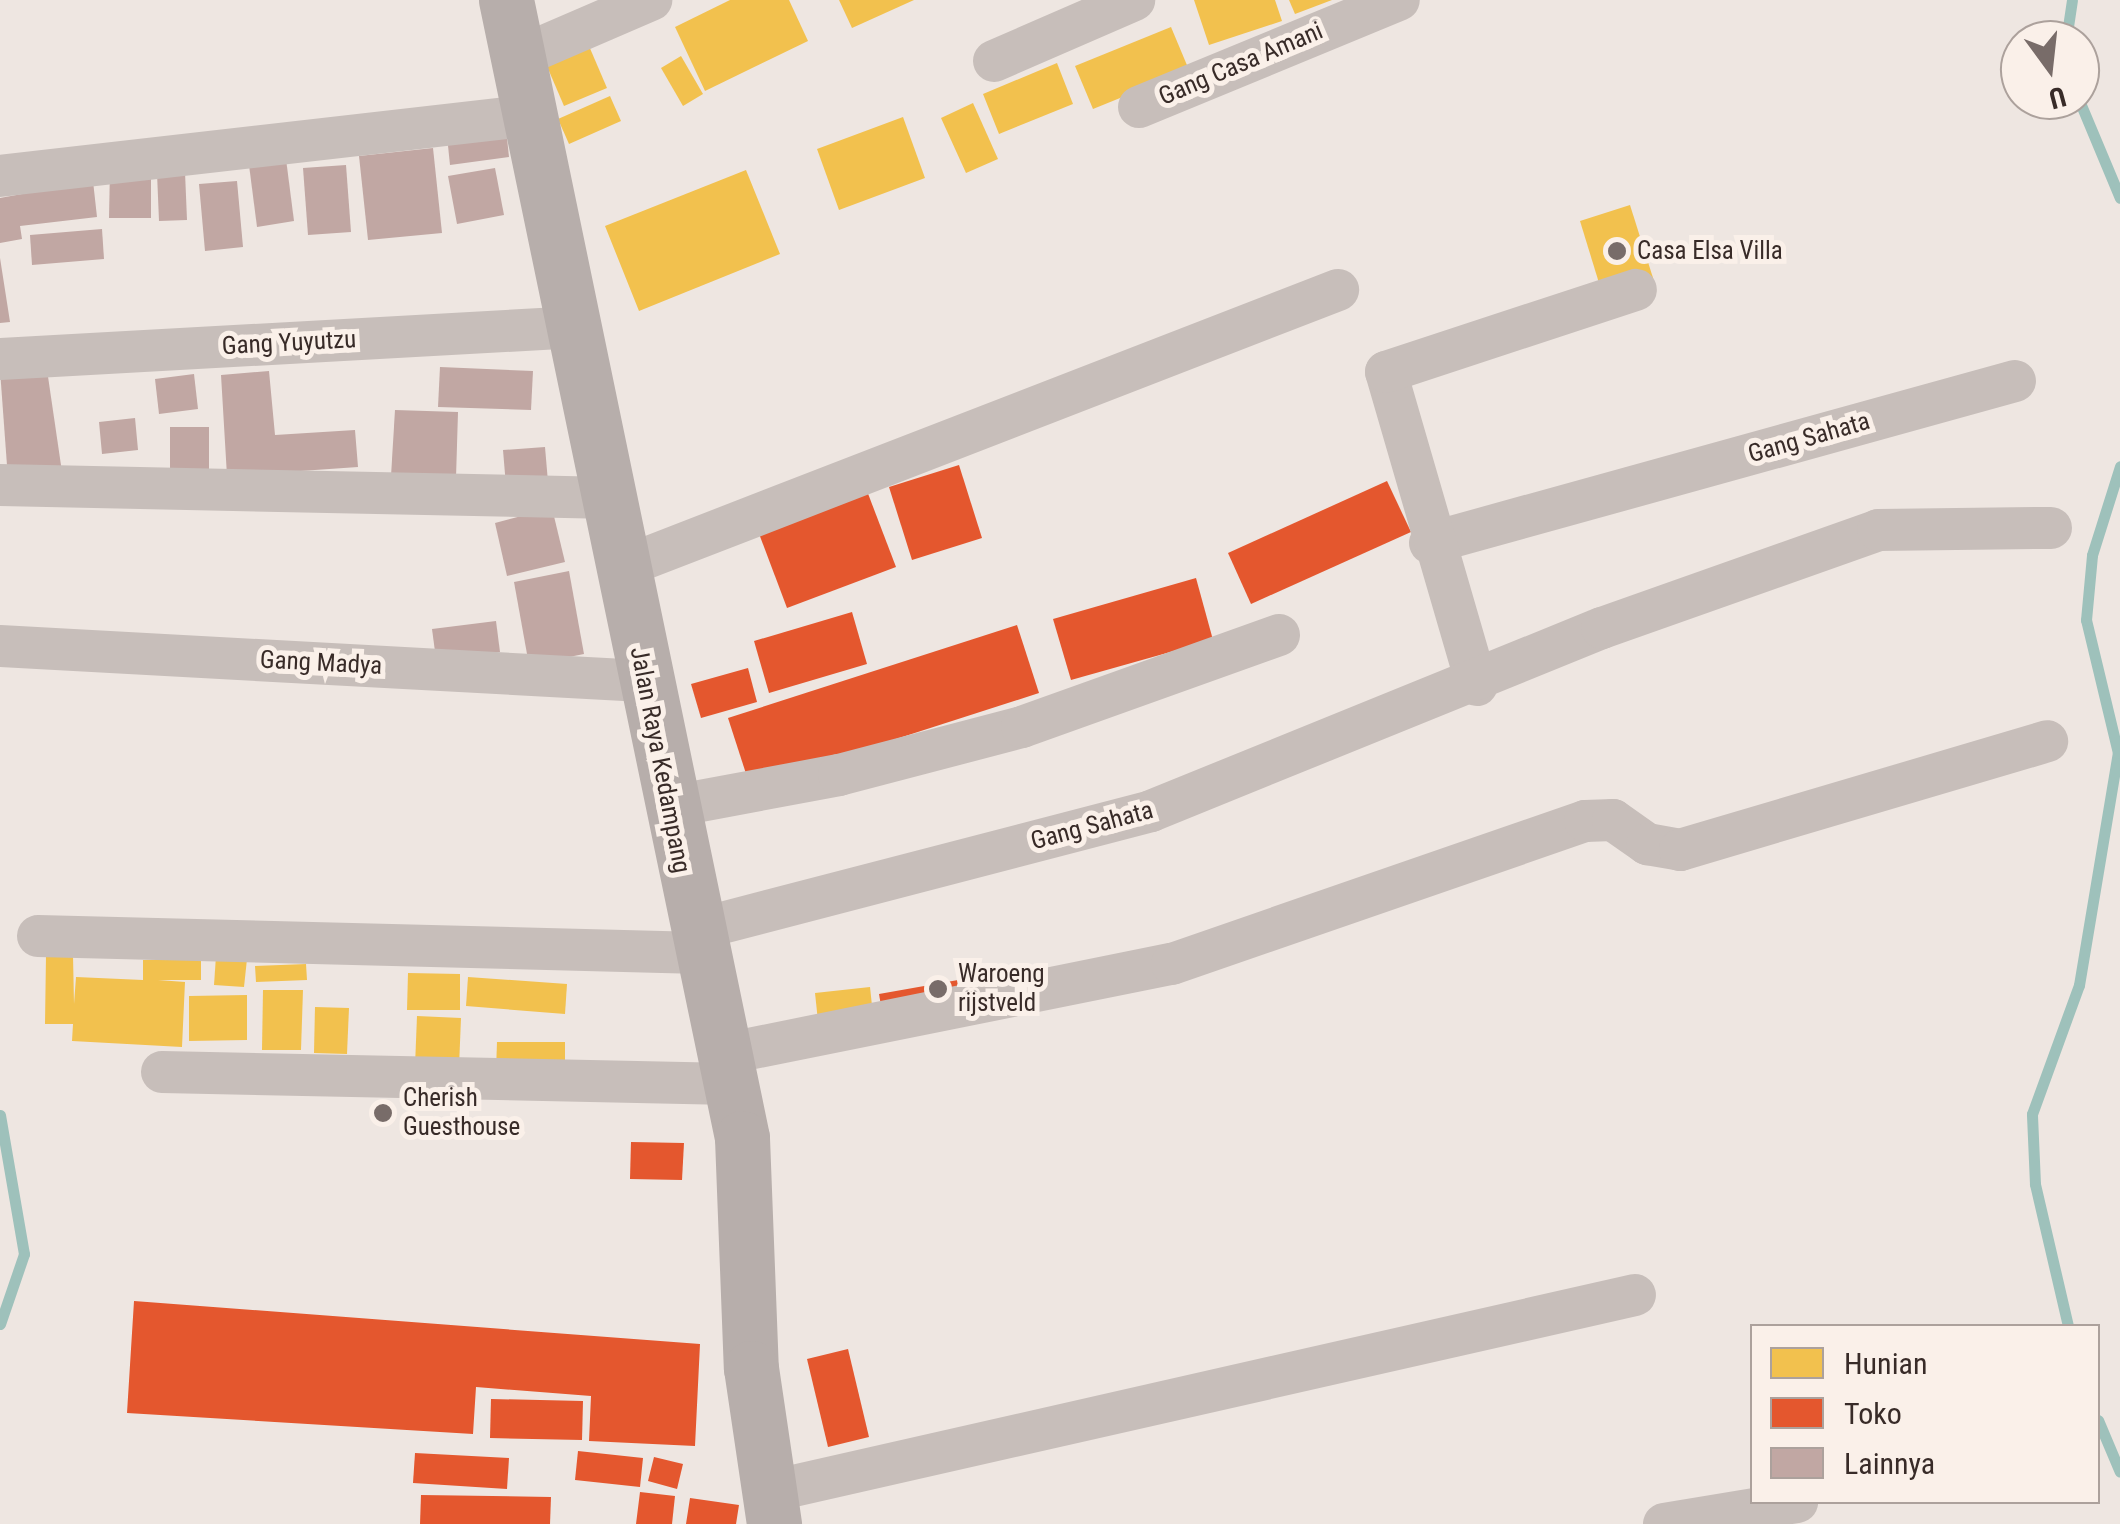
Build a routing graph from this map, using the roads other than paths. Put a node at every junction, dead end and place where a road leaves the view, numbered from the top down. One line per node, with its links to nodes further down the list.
1 (506, 0): 5 (street, Jalan Raya Kedampang)
2 (650, 0): 5 (street)
3 (1134, 0): 6 (street)
4 (1399, 0): 7 (street, Gang Casa Amani)
5 (521, 56): 8 (street, Jalan Raya Kedampang)
6 (994, 61)
7 (1139, 107)
8 (533, 115): 9 (street); 12 (street, Jalan Raya Kedampang)
9 (0, 176)
10 (1338, 290): 19 (street)
11 (1636, 290): 18 (street)
12 (578, 326): 13 (street, Gang Yuyutzu); 16 (street, Jalan Raya Kedampang)
13 (0, 359)
14 (2015, 380): 18 (street, Gang Sahata)
15 (0, 485): 16 (street)
16 (611, 498): 19 (street, Jalan Raya Kedampang)
17 (2050, 528): 23 (street, Gang Sahata)
18 (1430, 544): 23 (street)
19 (623, 568): 22 (street, Jalan Raya Kedampang)
20 (1279, 635): 25 (street)
21 (0, 646): 22 (street, Gang Madya)
22 (643, 681): 25 (street, Jalan Raya Kedampang)
23 (1477, 685): 27 (street, Gang Sahata)
24 (2046, 742): 28 (street)
25 (668, 806): 27 (street, Jalan Raya Kedampang)
26 (38, 936): 27 (street, Gang Sahata)
27 (698, 941): 28 (street, Jalan Raya Kedampang)
28 (728, 1069): 29 (street); 32 (street, Jalan Raya Kedampang)
29 (162, 1072)
30 (1635, 1295): 32 (street)
31 (1785, 1504): 33 (street)
32 (770, 1508)
33 (1664, 1524)

